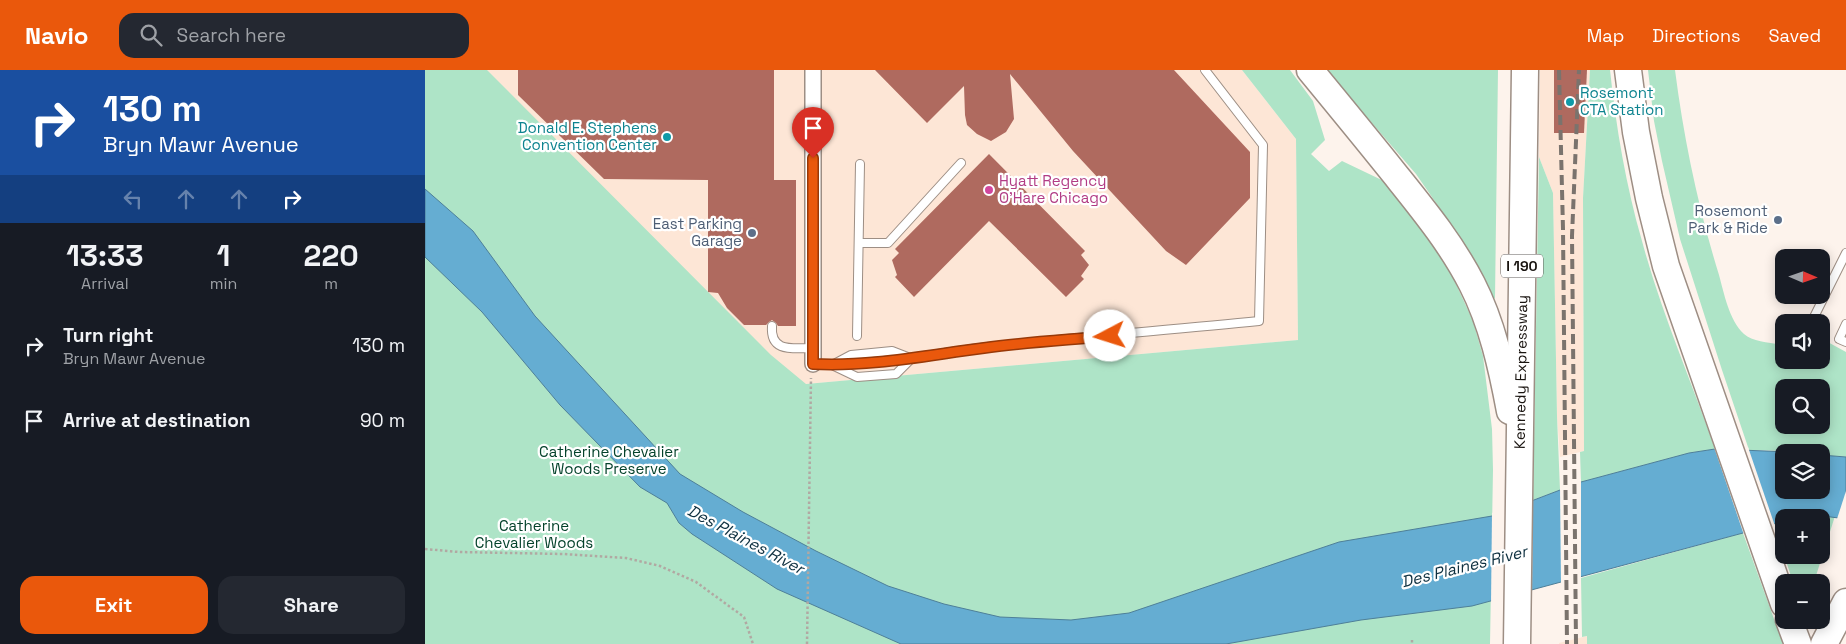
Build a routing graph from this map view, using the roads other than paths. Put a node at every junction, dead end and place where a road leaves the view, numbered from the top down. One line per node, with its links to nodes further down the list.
1 (813, 70): 15 (street)
2 (1205, 70): 16 (lane)
3 (1310, 70): 19 (highway)
4 (1525, 70): 19 (highway, Kennedy Expressway / I 190)
5 (1628, 70): 20 (highway)
6 (961, 162): 8 (lane)
7 (859, 164): 8 (lane)
8 (859, 243): 13 (lane)
9 (1846, 253): 10 (lane)
10 (1816, 314)
11 (1846, 324): 14 (lane)
12 (772, 326): 15 (lane)
13 (857, 336)
14 (1843, 341)
15 (813, 348): 17 (street)
16 (912, 358): 18 (lane); 18 (lane)
17 (813, 364): 18 (lane)
18 (833, 365)
19 (1519, 462): 23 (highway, Kennedy Expressway / I 190)
20 (1775, 578)
21 (1846, 602): 25 (highway)
22 (1792, 629): 24 (highway)
23 (1517, 644)
24 (1798, 644)
25 (1824, 644)

